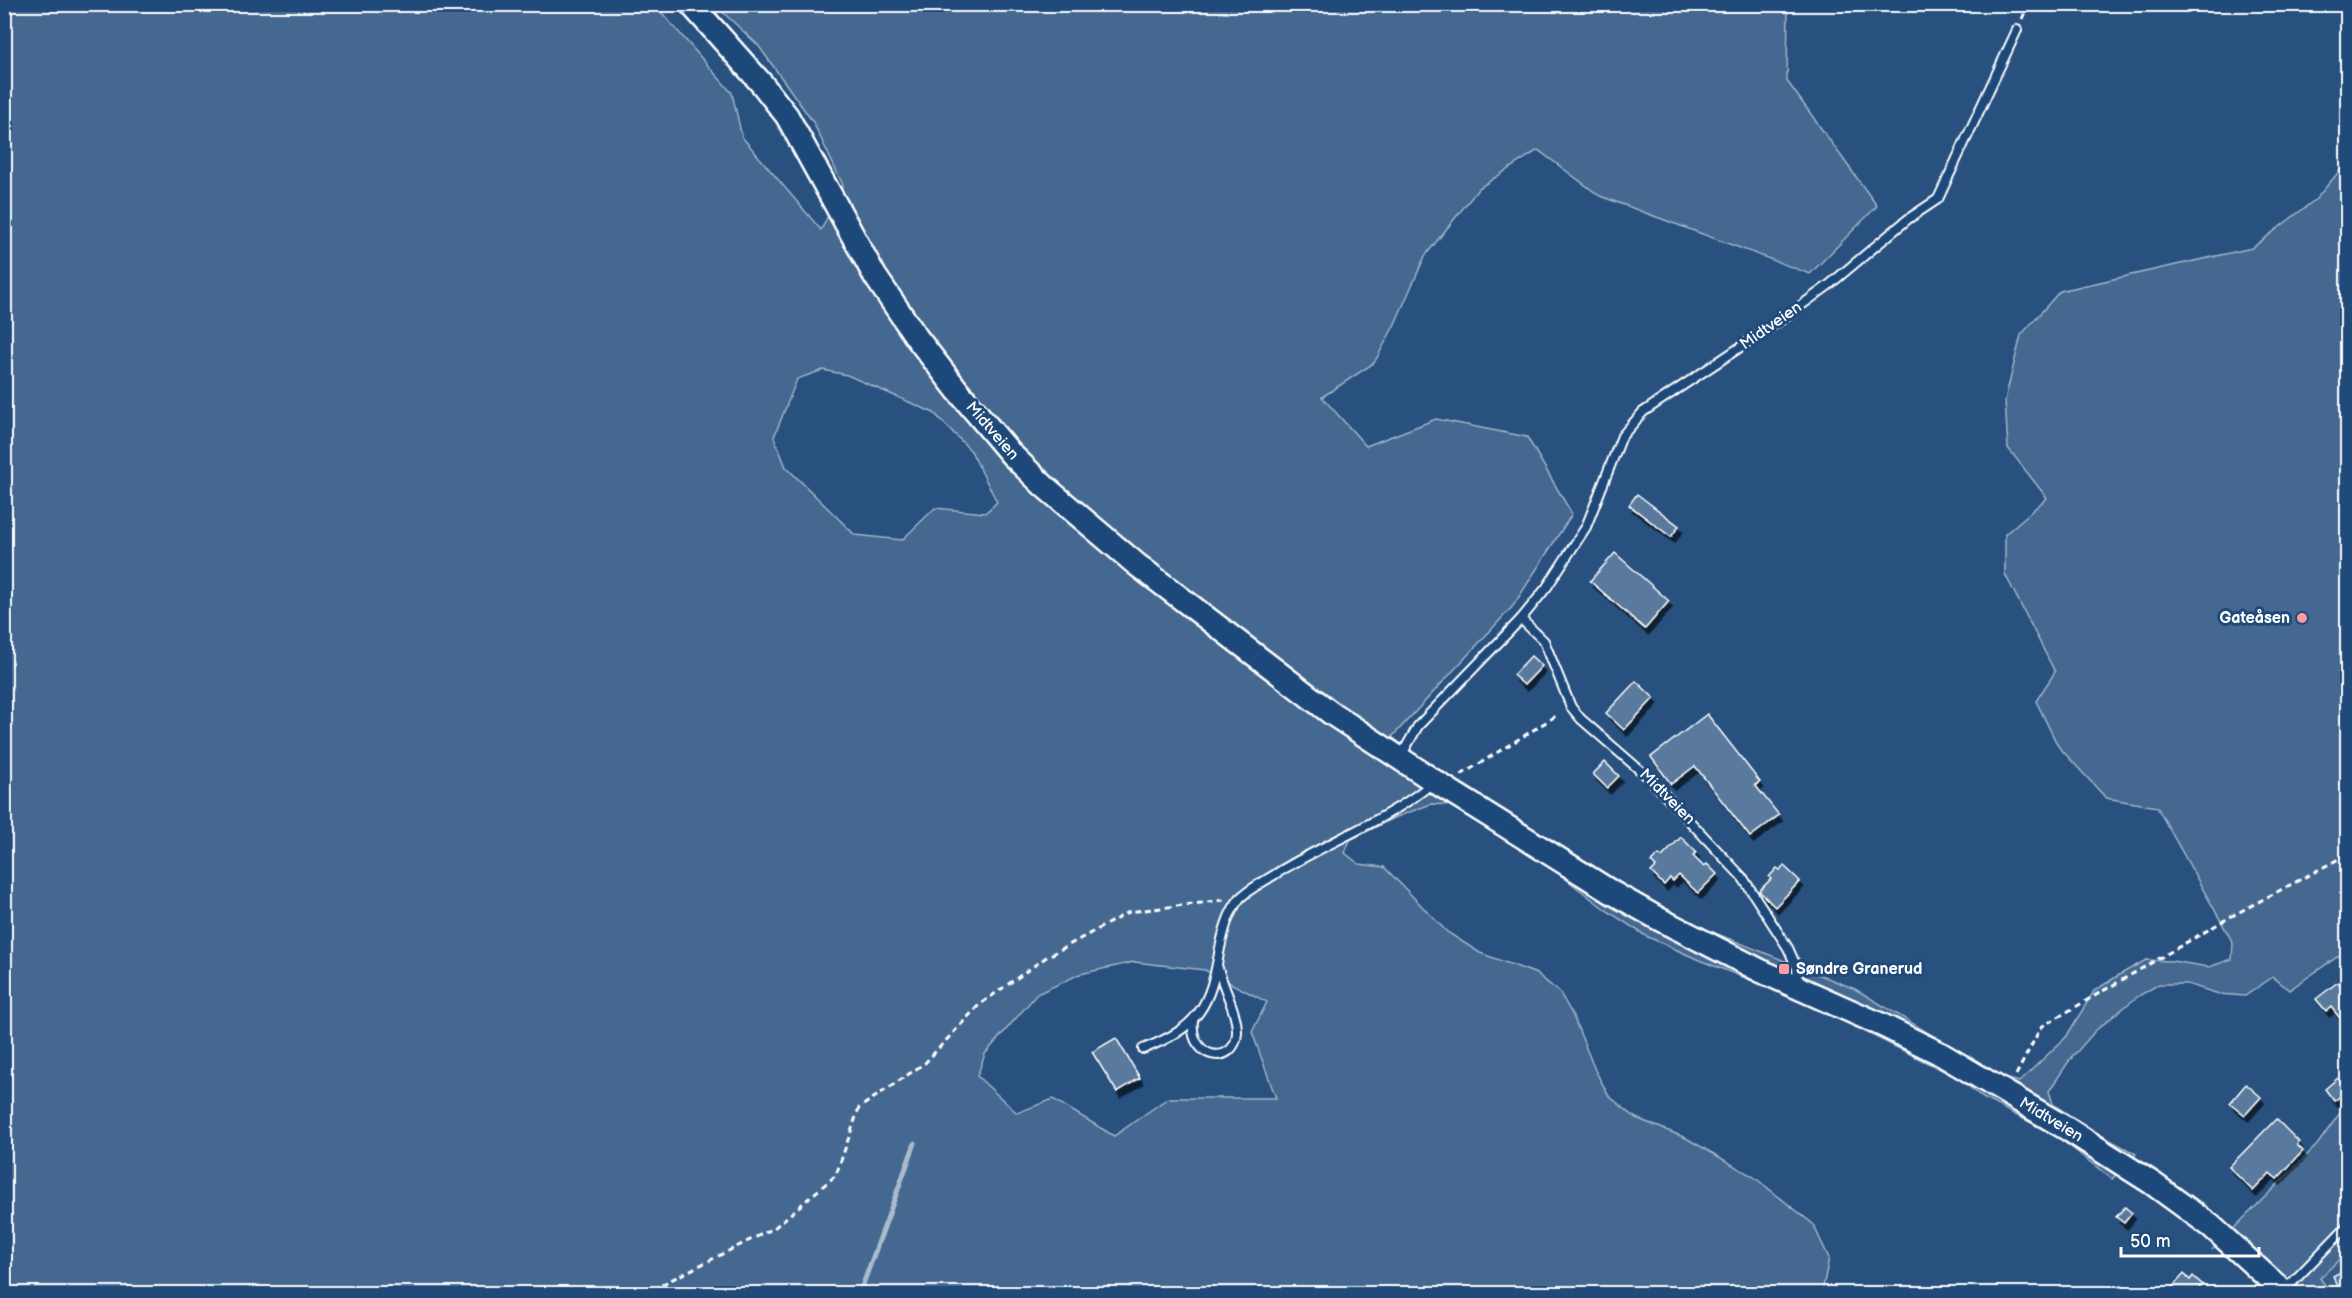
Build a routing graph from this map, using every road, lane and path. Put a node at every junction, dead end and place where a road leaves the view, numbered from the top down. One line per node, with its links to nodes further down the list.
1 (691, 4): 5 (main road, Midtveien)
2 (2017, 30): 3 (lane, Midtveien)
3 (1521, 619): 4 (lane, Midtveien); 5 (lane, Midtveien)
4 (1571, 707): 6 (path); 10 (lane, Midtveien)
5 (1400, 757): 6 (main road, Midtveien)
6 (1439, 784): 8 (lane); 10 (main road, Midtveien)
7 (2348, 854): 13 (path)
8 (1240, 898): 9 (lane); 16 (path)
9 (1218, 965): 11 (lane); 11 (lane)
10 (1795, 987): 13 (main road, Midtveien)
11 (1193, 1021): 12 (lane)
12 (1143, 1049)
13 (2007, 1093): 15 (main road, Midtveien)
14 (2348, 1225): 15 (lane, Midtveien)
15 (2285, 1292)
16 (642, 1293)

